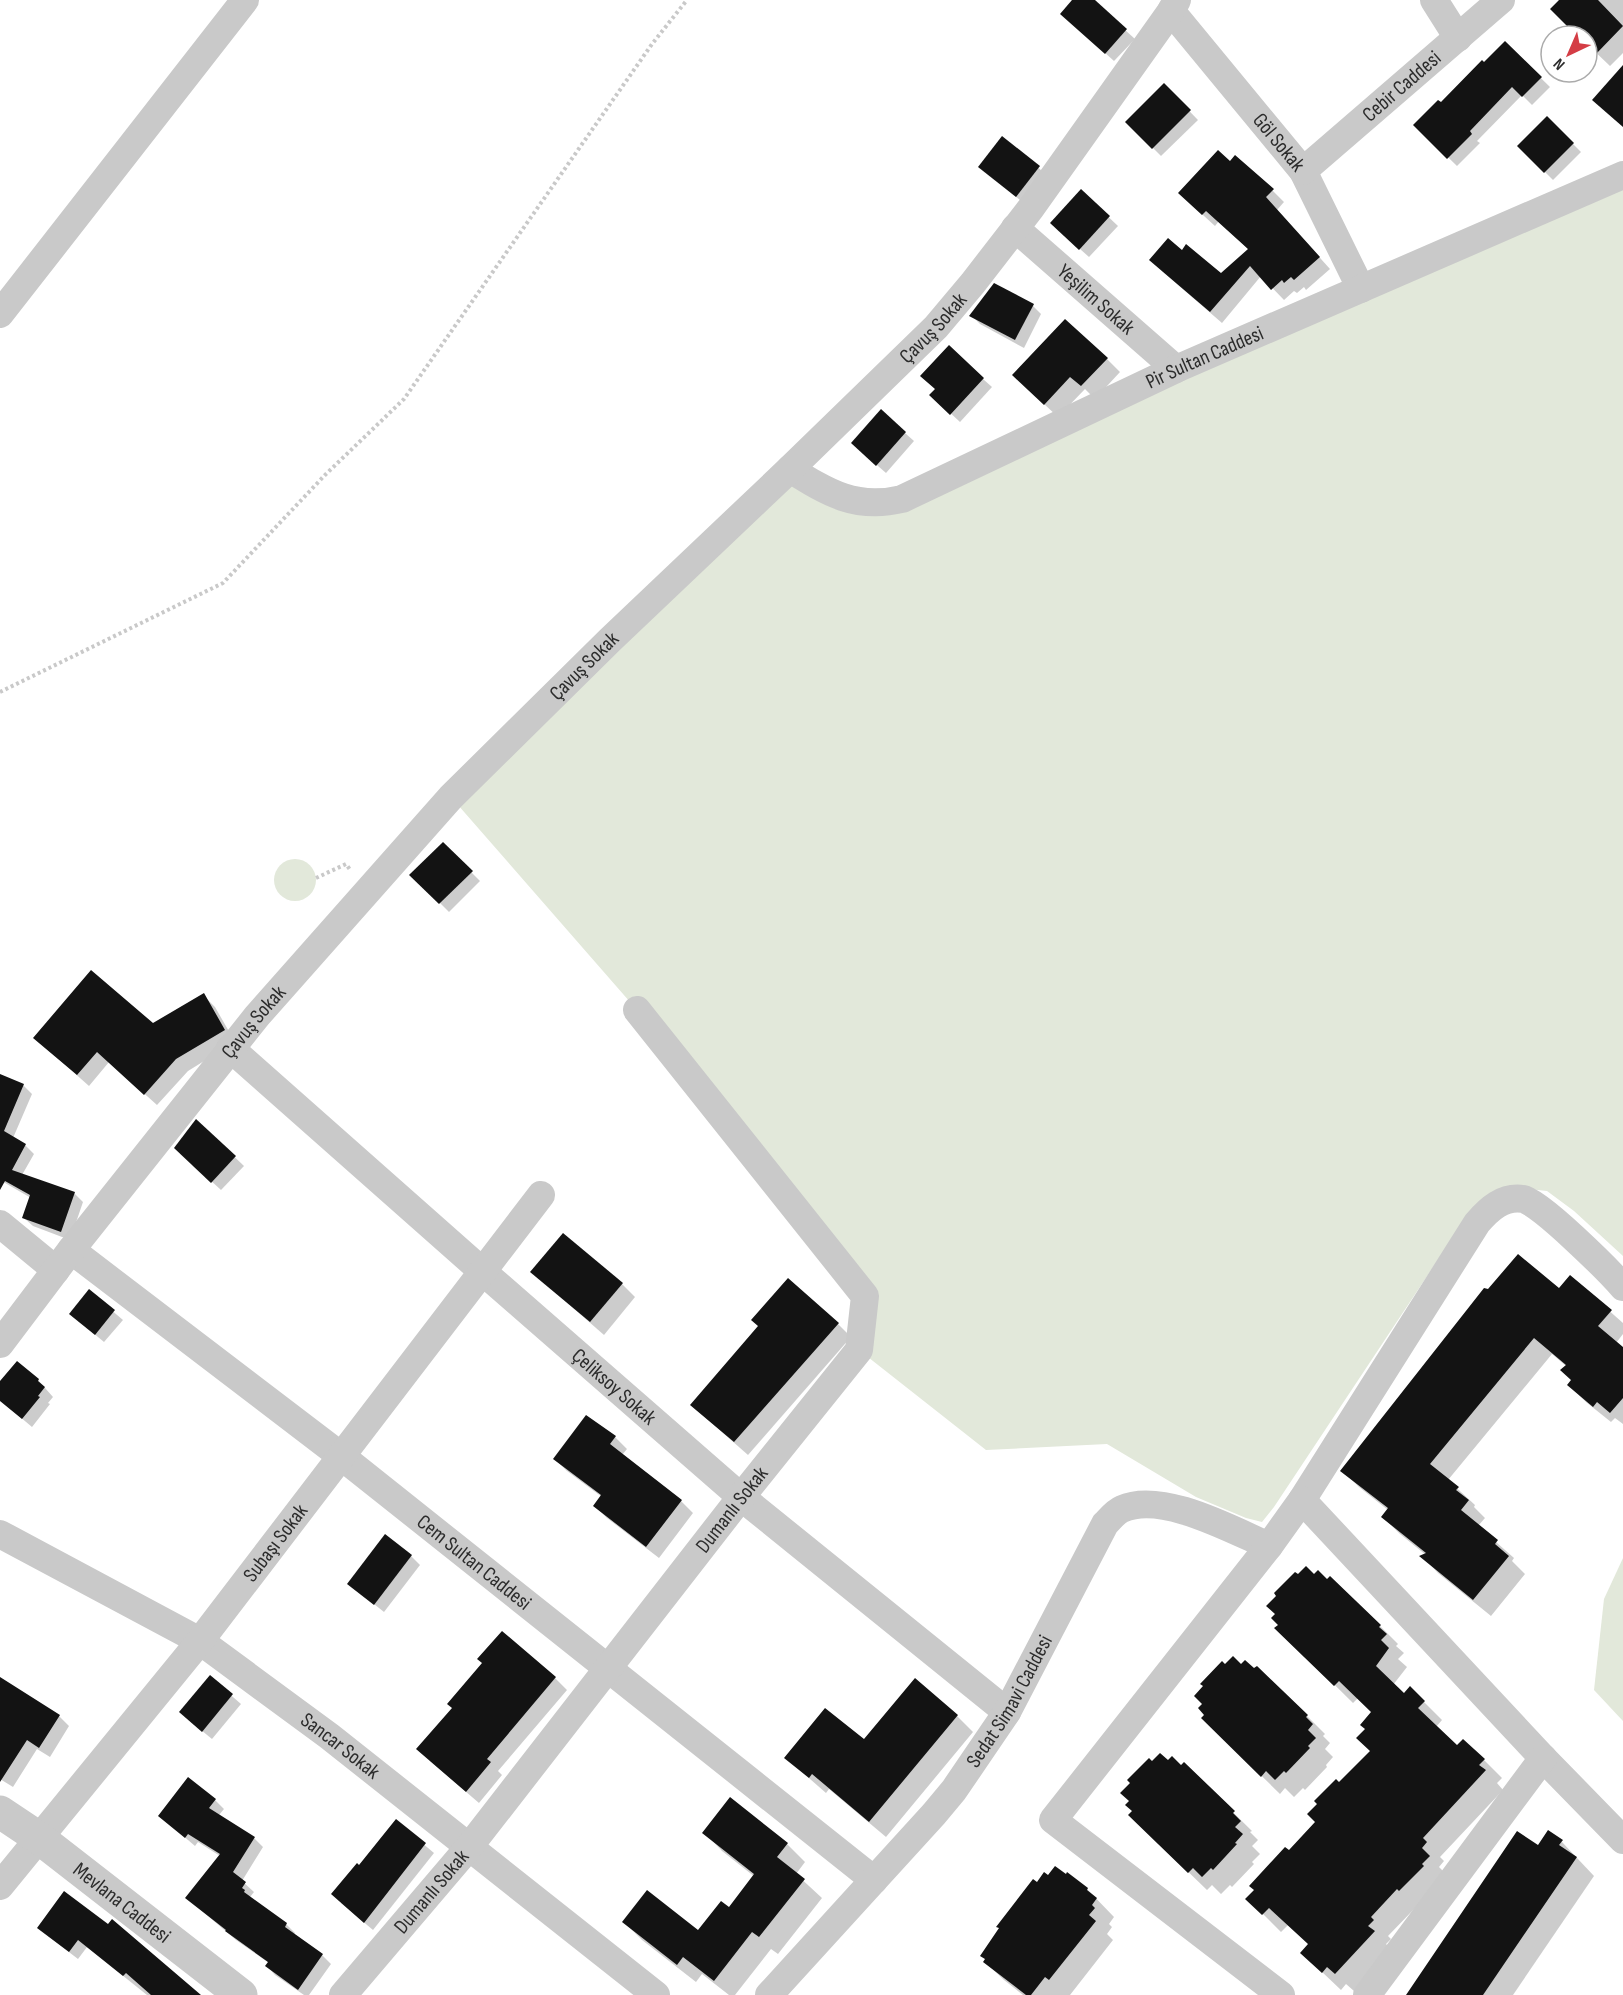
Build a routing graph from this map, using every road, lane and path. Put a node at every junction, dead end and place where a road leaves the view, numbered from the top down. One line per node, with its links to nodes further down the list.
1 (245, 0): 11 (street)
2 (687, 0): 14 (path)
3 (1434, 0): 6 (street)
4 (1501, 0): 6 (street, Cebir Caddesi)
5 (1174, 6): 7 (street, Göl Sokak); 9 (street, Çavuş Sokak)
6 (1458, 38): 7 (street, Cebir Caddesi)
7 (1303, 171): 10 (street, Göl Sokak)
8 (1623, 175): 10 (street, Pir Sultan Caddesi)
9 (1015, 228): 12 (street, Yeşilim Sokak); 13 (street, Çavuş Sokak)
10 (1361, 289): 12 (street, Pir Sultan Caddesi)
11 (0, 314)
12 (1176, 369): 13 (street, Pir Sultan Caddesi)
13 (790, 469): 16 (street, Çavuş Sokak)
14 (0, 692)
15 (637, 1010): 24 (street, Dumanlı Sokak)
16 (231, 1048): 19 (street, Çavuş Sokak); 20 (street, Çeliksoy Sokak)
17 (541, 1195): 20 (street, Subaşı Sokak)
18 (0, 1224): 19 (street, Cem Sultan Caddesi)
19 (63, 1260): 22 (street, Çavuş Sokak); 23 (street, Cem Sultan Caddesi)
20 (482, 1271): 23 (street, Subaşı Sokak); 24 (street, Çeliksoy Sokak)
21 (1623, 1287): 25 (street)
22 (0, 1344)
23 (341, 1456): 28 (street, Subaşı Sokak); 29 (street, Cem Sultan Caddesi)
24 (741, 1497): 29 (street, Dumanlı Sokak); 30 (street, Çeliksoy Sokak)
25 (1302, 1500): 27 (street); 31 (street)
26 (0, 1534): 28 (street, Sancar Sokak)
27 (1269, 1546): 30 (street, Sedat Simavi Caddesi); 42 (street)
28 (200, 1641): 33 (street, Subaşı Sokak); 35 (street, Sancar Sokak)
29 (607, 1668): 35 (street, Dumanlı Sokak); 36 (street, Cem Sultan Caddesi)
30 (1007, 1712): 36 (street, Sedat Simavi Caddesi)
31 (1543, 1758): 34 (street); 43 (street)
32 (0, 1812): 33 (street, Mevlana Caddesi)
33 (39, 1838): 37 (street, Subaşı Sokak); 38 (street, Mevlana Caddesi)
34 (1623, 1840)
35 (469, 1848): 39 (street, Dumanlı Sokak); 40 (street, Sancar Sokak)
36 (874, 1880): 41 (street, Sedat Simavi Caddesi)
37 (0, 1886)
38 (241, 1995)
39 (343, 1995)
40 (656, 1995)
41 (769, 1995)
42 (1281, 1995)
43 (1367, 1995)

